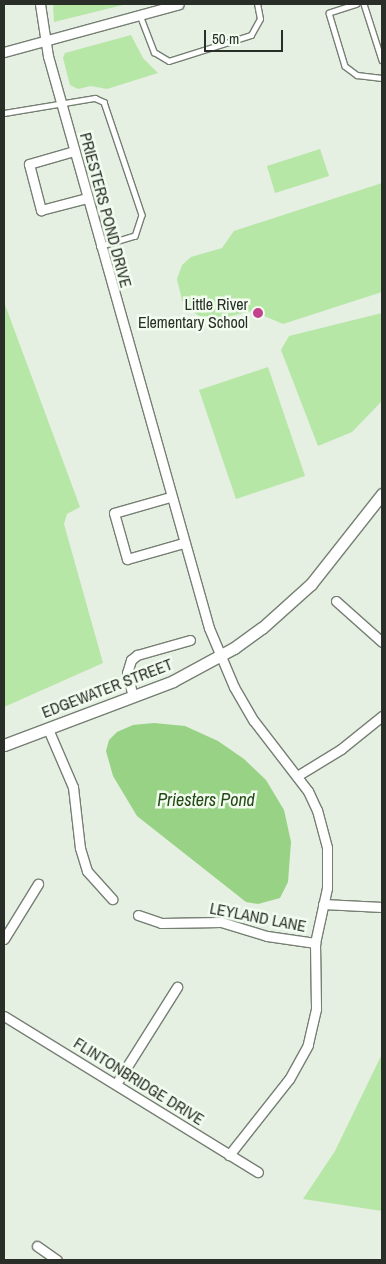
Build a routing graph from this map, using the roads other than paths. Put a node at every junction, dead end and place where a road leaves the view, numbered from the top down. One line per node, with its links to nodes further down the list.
1 (40, 4): 7 (street, PRIESTERS POND DRIVE)
2 (179, 4): 6 (street)
3 (256, 4): 6 (lane)
4 (357, 4): 10 (lane)
5 (364, 4): 9 (lane)
6 (140, 15): 7 (street)
7 (45, 43): 8 (street); 11 (street, PRIESTERS POND DRIVE)
8 (4, 52)
9 (382, 60)
10 (382, 78)
11 (61, 103): 12 (lane); 13 (street, PRIESTERS POND DRIVE); 15 (lane)
12 (4, 113)
13 (74, 151): 14 (street, PRIESTERS POND DRIVE); 14 (street)
14 (87, 198): 15 (street, PRIESTERS POND DRIVE)
15 (100, 247): 17 (street, PRIESTERS POND DRIVE)
16 (382, 494): 22 (street, EDGEWATER STREET)
17 (170, 497): 18 (street, PRIESTERS POND DRIVE); 18 (street)
18 (183, 544): 22 (street, PRIESTERS POND DRIVE)
19 (336, 601): 21 (street)
20 (190, 640): 23 (street)
21 (382, 642)
22 (220, 657): 23 (street, EDGEWATER STREET); 27 (street)
23 (133, 697): 25 (street, EDGEWATER STREET)
24 (382, 716): 27 (street)
25 (48, 729): 26 (street, EDGEWATER STREET); 29 (street)
26 (4, 745)
27 (297, 776): 30 (street)
28 (38, 884): 33 (street)
29 (112, 899)
30 (323, 904): 31 (street); 34 (street)
31 (382, 907)
32 (138, 915): 34 (street, LEYLAND LANE)
33 (4, 940)
34 (315, 943): 38 (street)
35 (177, 986): 37 (street)
36 (4, 1016): 37 (street, FLINTONBRIDGE DRIVE)
37 (116, 1084): 38 (street, FLINTONBRIDGE DRIVE)
38 (230, 1155): 39 (street, FLINTONBRIDGE DRIVE)
39 (258, 1172)
40 (37, 1246): 41 (street)
41 (57, 1260)

